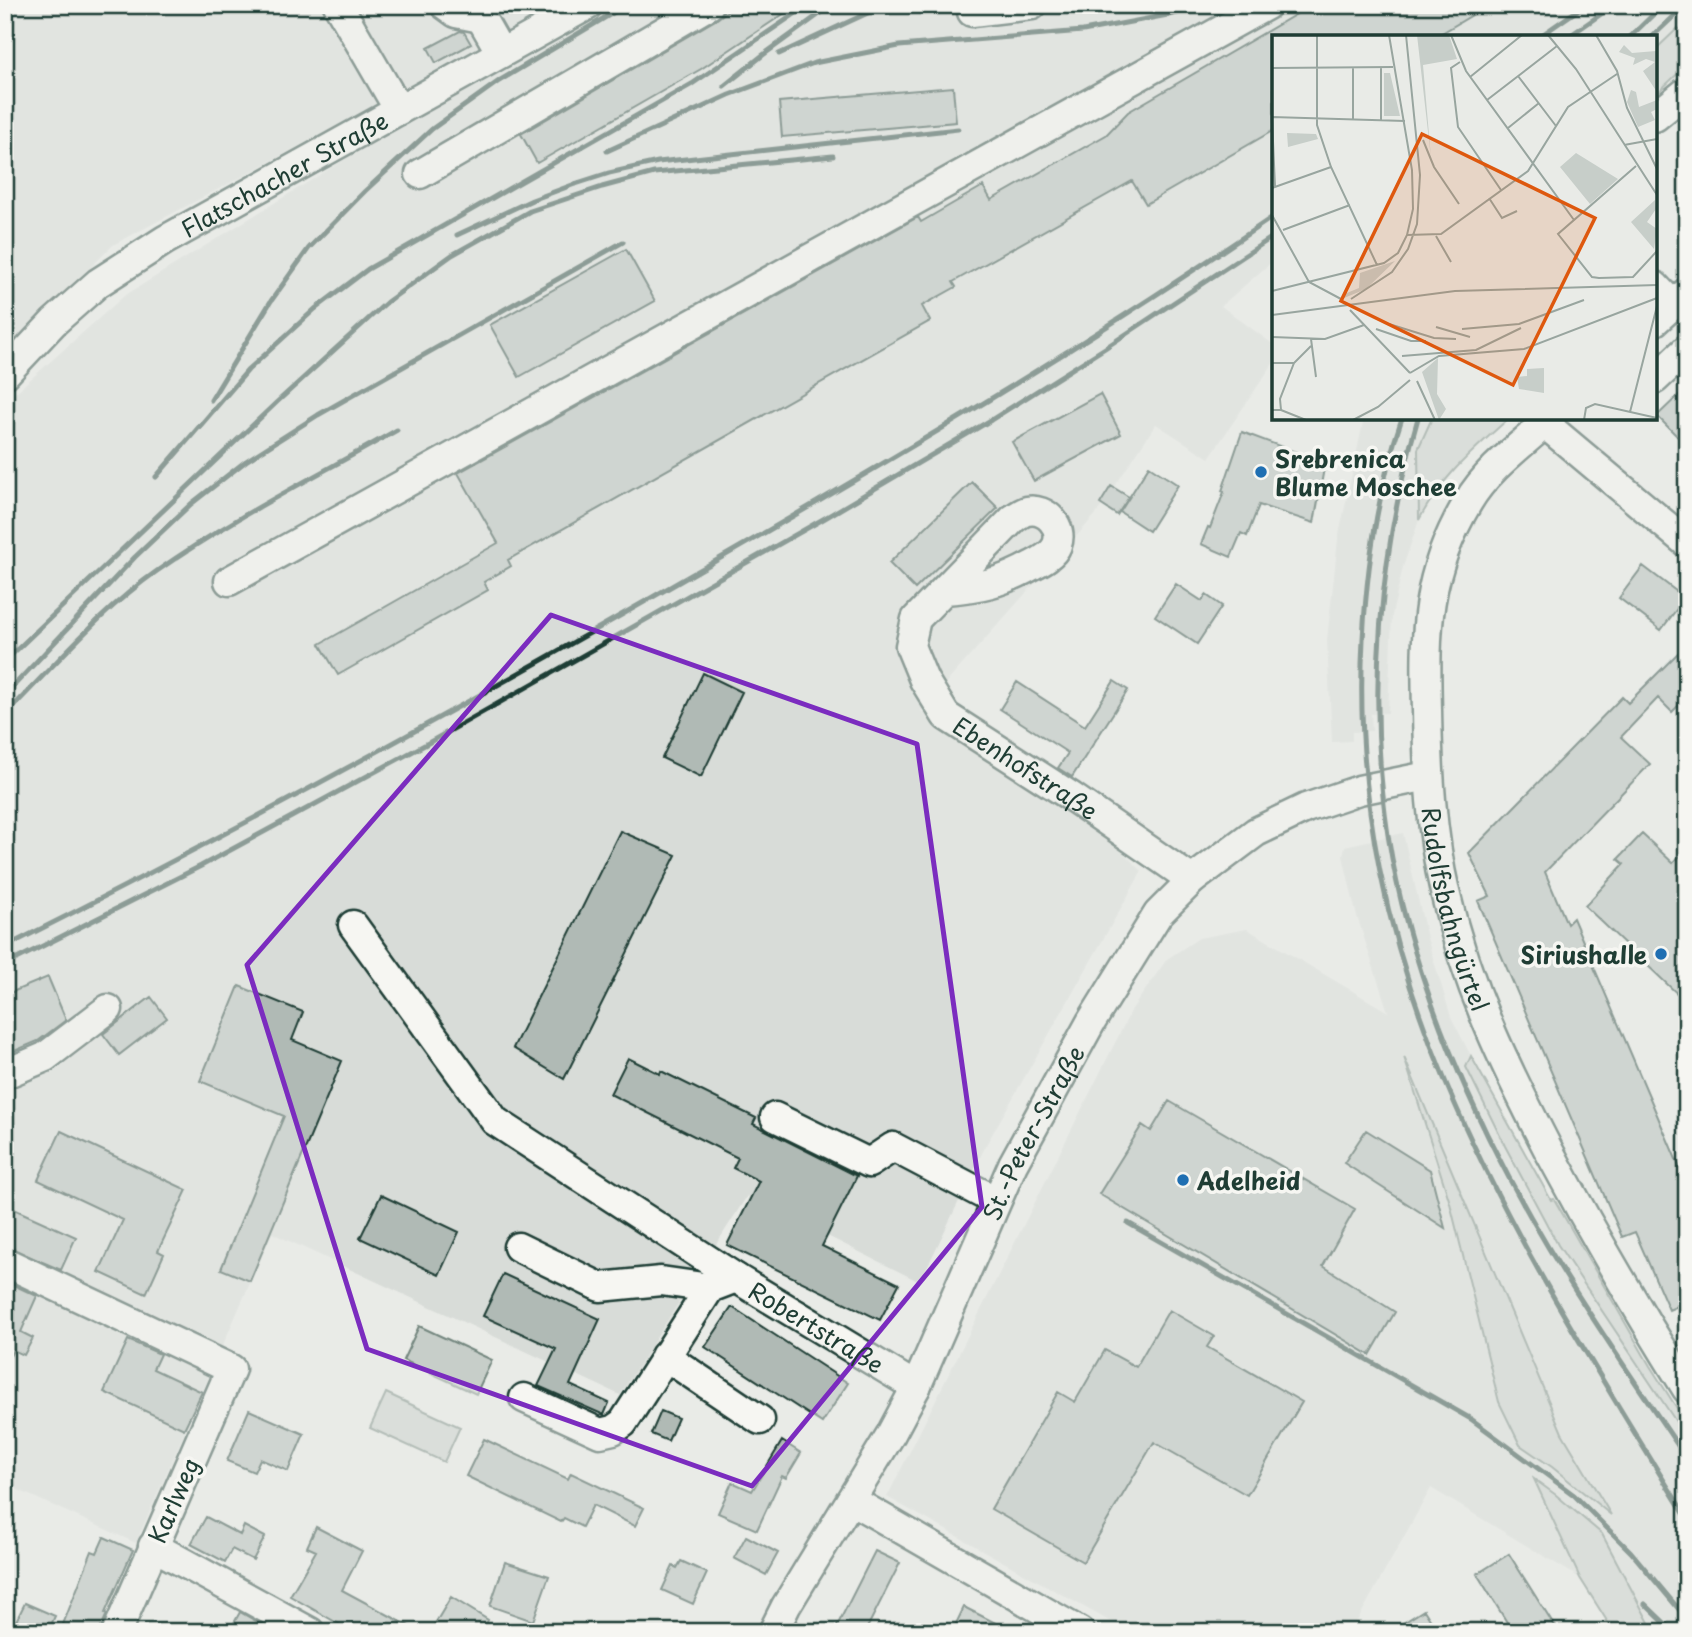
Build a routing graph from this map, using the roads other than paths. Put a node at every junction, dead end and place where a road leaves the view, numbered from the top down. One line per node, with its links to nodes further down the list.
1 (444, 5): 7 (street)
2 (709, 5): 13 (street)
3 (1032, 5): 8 (street)
4 (1267, 5): 19 (street)
5 (342, 7): 11 (street)
6 (571, 9): 9 (street, Flatschacher Straße)
7 (481, 11): 9 (street)
8 (972, 12)
9 (502, 53): 11 (street, Flatschacher Straße)
10 (1687, 91): 12 (street)
11 (400, 110): 15 (street, Flatschacher Straße)
12 (1657, 115)
13 (420, 174)
14 (1687, 349): 16 (street)
15 (5, 374)
16 (1657, 377)
17 (1548, 421): 18 (street); 21 (street, Rudolfsbahngürtel)
18 (1687, 543)
19 (229, 581)
20 (945, 590): 22 (street, Ebenhofstraße)
21 (1428, 776): 22 (street, St.-Peter-Straße); 34 (street, Rudolfsbahngürtel)
22 (1192, 880): 27 (street, St.-Peter-Straße)
23 (353, 925): 30 (street)
24 (108, 1009): 25 (street)
25 (5, 1074)
26 (775, 1117): 27 (street)
27 (996, 1201): 33 (street, St.-Peter-Straße)
28 (518, 1247): 31 (street)
29 (5, 1262): 38 (street, Karlweg)
30 (736, 1278): 31 (street, Robertstraße); 33 (street, Robertstraße)
31 (710, 1288): 32 (street, Robertstraße)
32 (665, 1356): 35 (street, Robertstraße); 36 (street)
33 (916, 1387): 37 (street, St.-Peter-Straße)
34 (1687, 1389)
35 (524, 1398)
36 (760, 1420)
37 (851, 1500): 41 (street, St.-Peter-Straße); 42 (street)
38 (153, 1546): 39 (street, Karlweg); 40 (street)
39 (117, 1632)
40 (310, 1632)
41 (773, 1632)
42 (1080, 1632)

